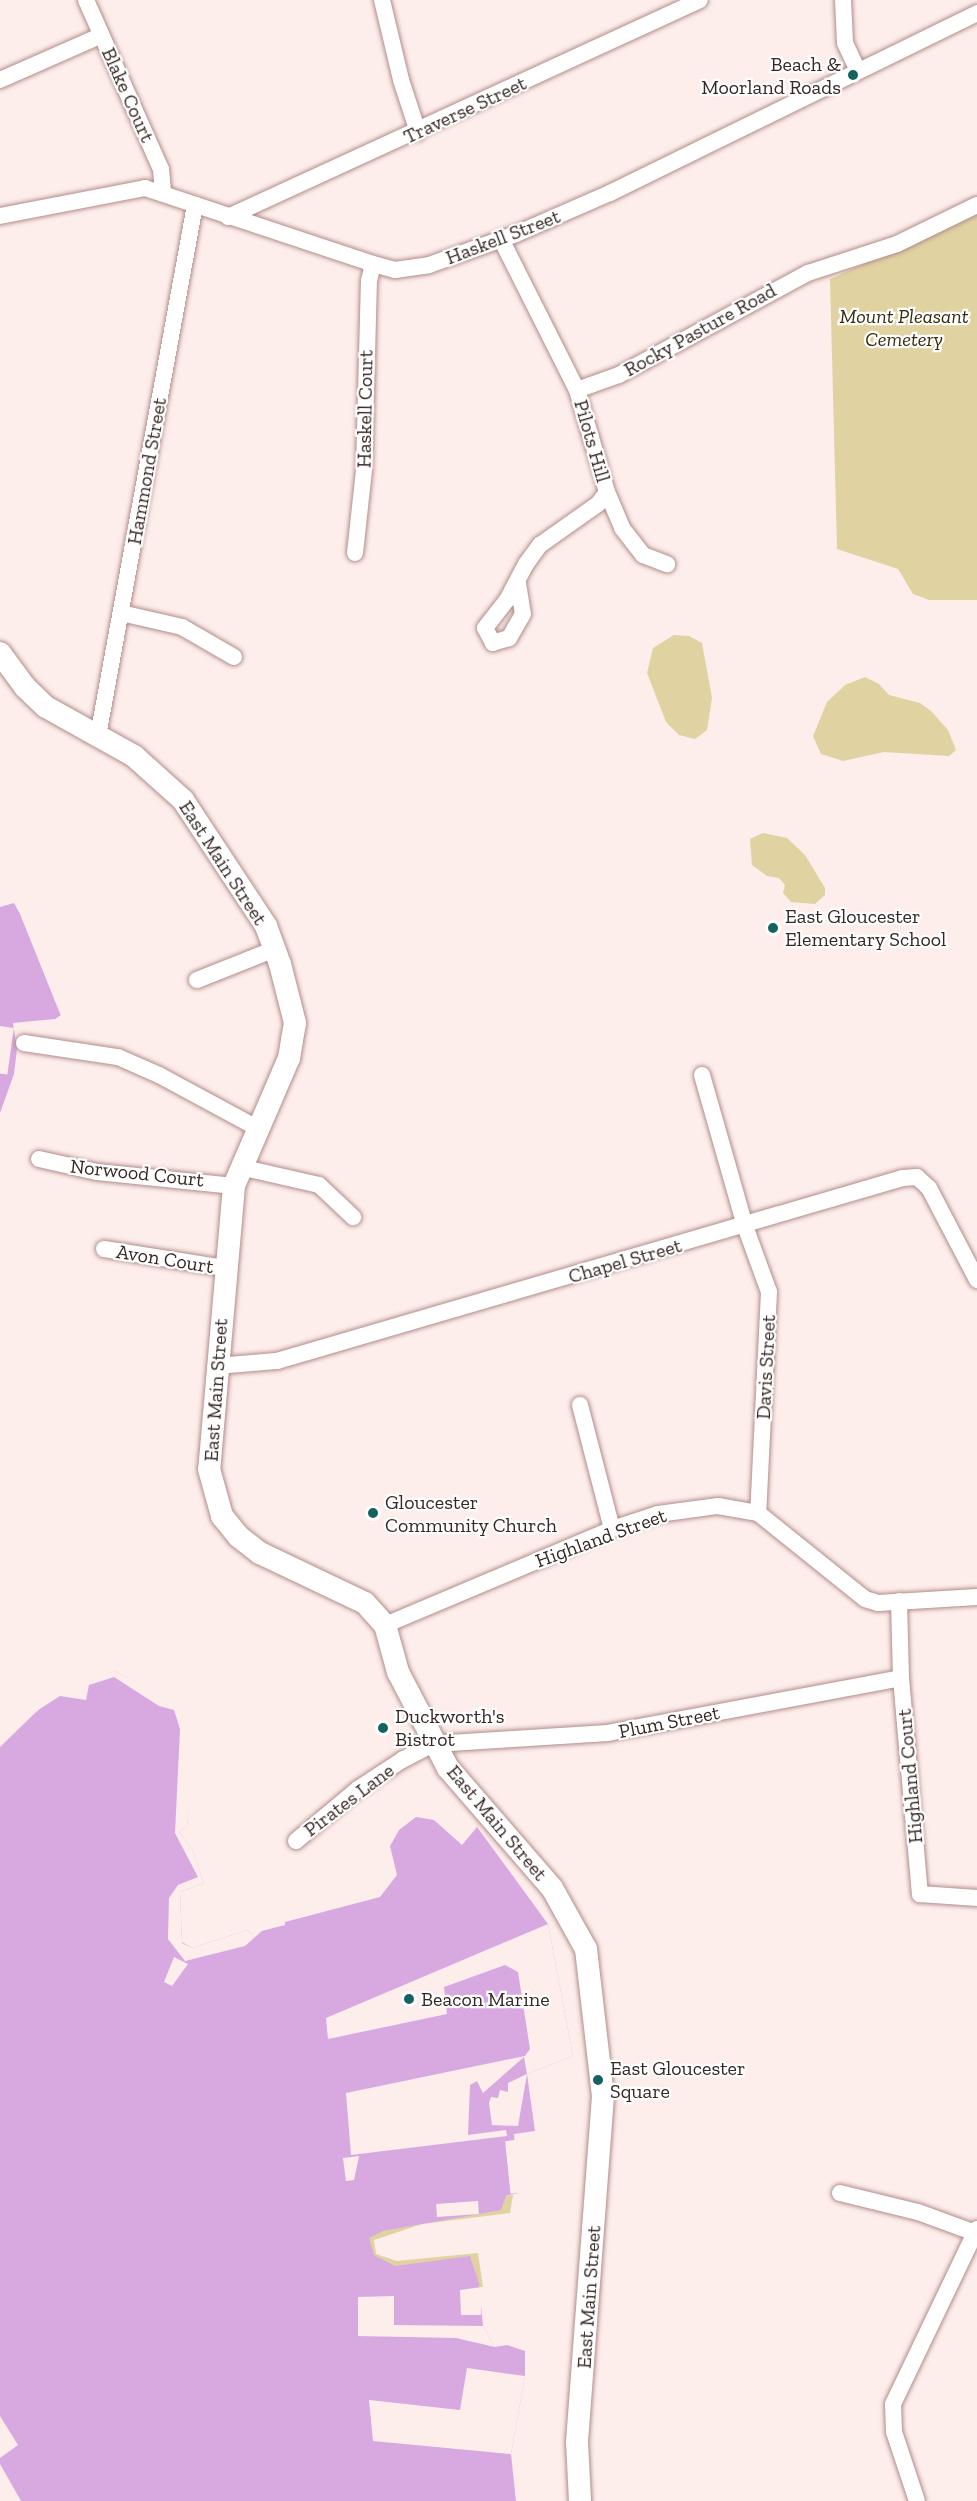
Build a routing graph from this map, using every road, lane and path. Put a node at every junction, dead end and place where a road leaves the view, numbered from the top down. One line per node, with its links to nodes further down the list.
1 (86, 0): 6 (street, Blake Court)
2 (382, 0): 9 (street)
3 (700, 0): 9 (street, Traverse Street)
4 (843, 0): 7 (street)
5 (977, 13): 7 (street, Haskell Street)
6 (102, 35): 8 (street); 10 (street, Blake Court)
7 (857, 69): 15 (street, Haskell Street)
8 (0, 80)
9 (418, 132): 14 (street, Traverse Street)
10 (163, 191): 11 (street, Haskell Street); 13 (street, Haskell Street)
11 (195, 205): 14 (street, Haskell Street); 22 (street, Hammond Street)
12 (977, 205): 17 (street, Rocky Pasture Road)
13 (0, 216)
14 (228, 217): 16 (street, Haskell Street)
15 (501, 239): 16 (street, Haskell Street); 17 (street)
16 (373, 264): 19 (street, Haskell Court)
17 (578, 390): 18 (street, Pilots Hill)
18 (607, 492): 20 (street, Pilots Hill); 21 (street, Pilots Hill)
19 (354, 553)
20 (667, 564)
21 (518, 583)
22 (121, 613): 24 (street); 25 (street, Hammond Street)
23 (0, 652): 25 (main road, East Main Street)
24 (234, 657)
25 (98, 736): 26 (main road, East Main Street)
26 (275, 950): 27 (street); 30 (main road, East Main Street)
27 (197, 980)
28 (24, 1043): 30 (street)
29 (702, 1075): 34 (street, Davis Street)
30 (257, 1128): 32 (main road, East Main Street)
31 (39, 1159): 32 (street, Norwood Court)
32 (237, 1177): 33 (street, Norwood Court); 36 (main road, East Main Street)
33 (353, 1217)
34 (745, 1226): 37 (street, Chapel Street); 38 (street, Chapel Street); 40 (street, Davis Street)
35 (104, 1249): 36 (street, Avon Court)
36 (225, 1268): 38 (main road, East Main Street)
37 (977, 1280)
38 (216, 1366): 44 (main road, East Main Street)
39 (580, 1405): 41 (street)
40 (758, 1513): 41 (street, Highland Street); 43 (street, Highland Street)
41 (612, 1529): 44 (street, Highland Street)
42 (977, 1597): 43 (street, Highland Street)
43 (898, 1601): 45 (street, Highland Court)
44 (385, 1625): 46 (main road, East Main Street)
45 (901, 1678): 46 (street, Plum Street); 48 (street, Highland Court)
46 (434, 1744): 47 (street, Pirates Lane); 51 (main road, East Main Street)
47 (296, 1841)
48 (977, 1898)
49 (840, 2193): 50 (street)
50 (976, 2231): 52 (street)
51 (580, 2501)
52 (917, 2501)

